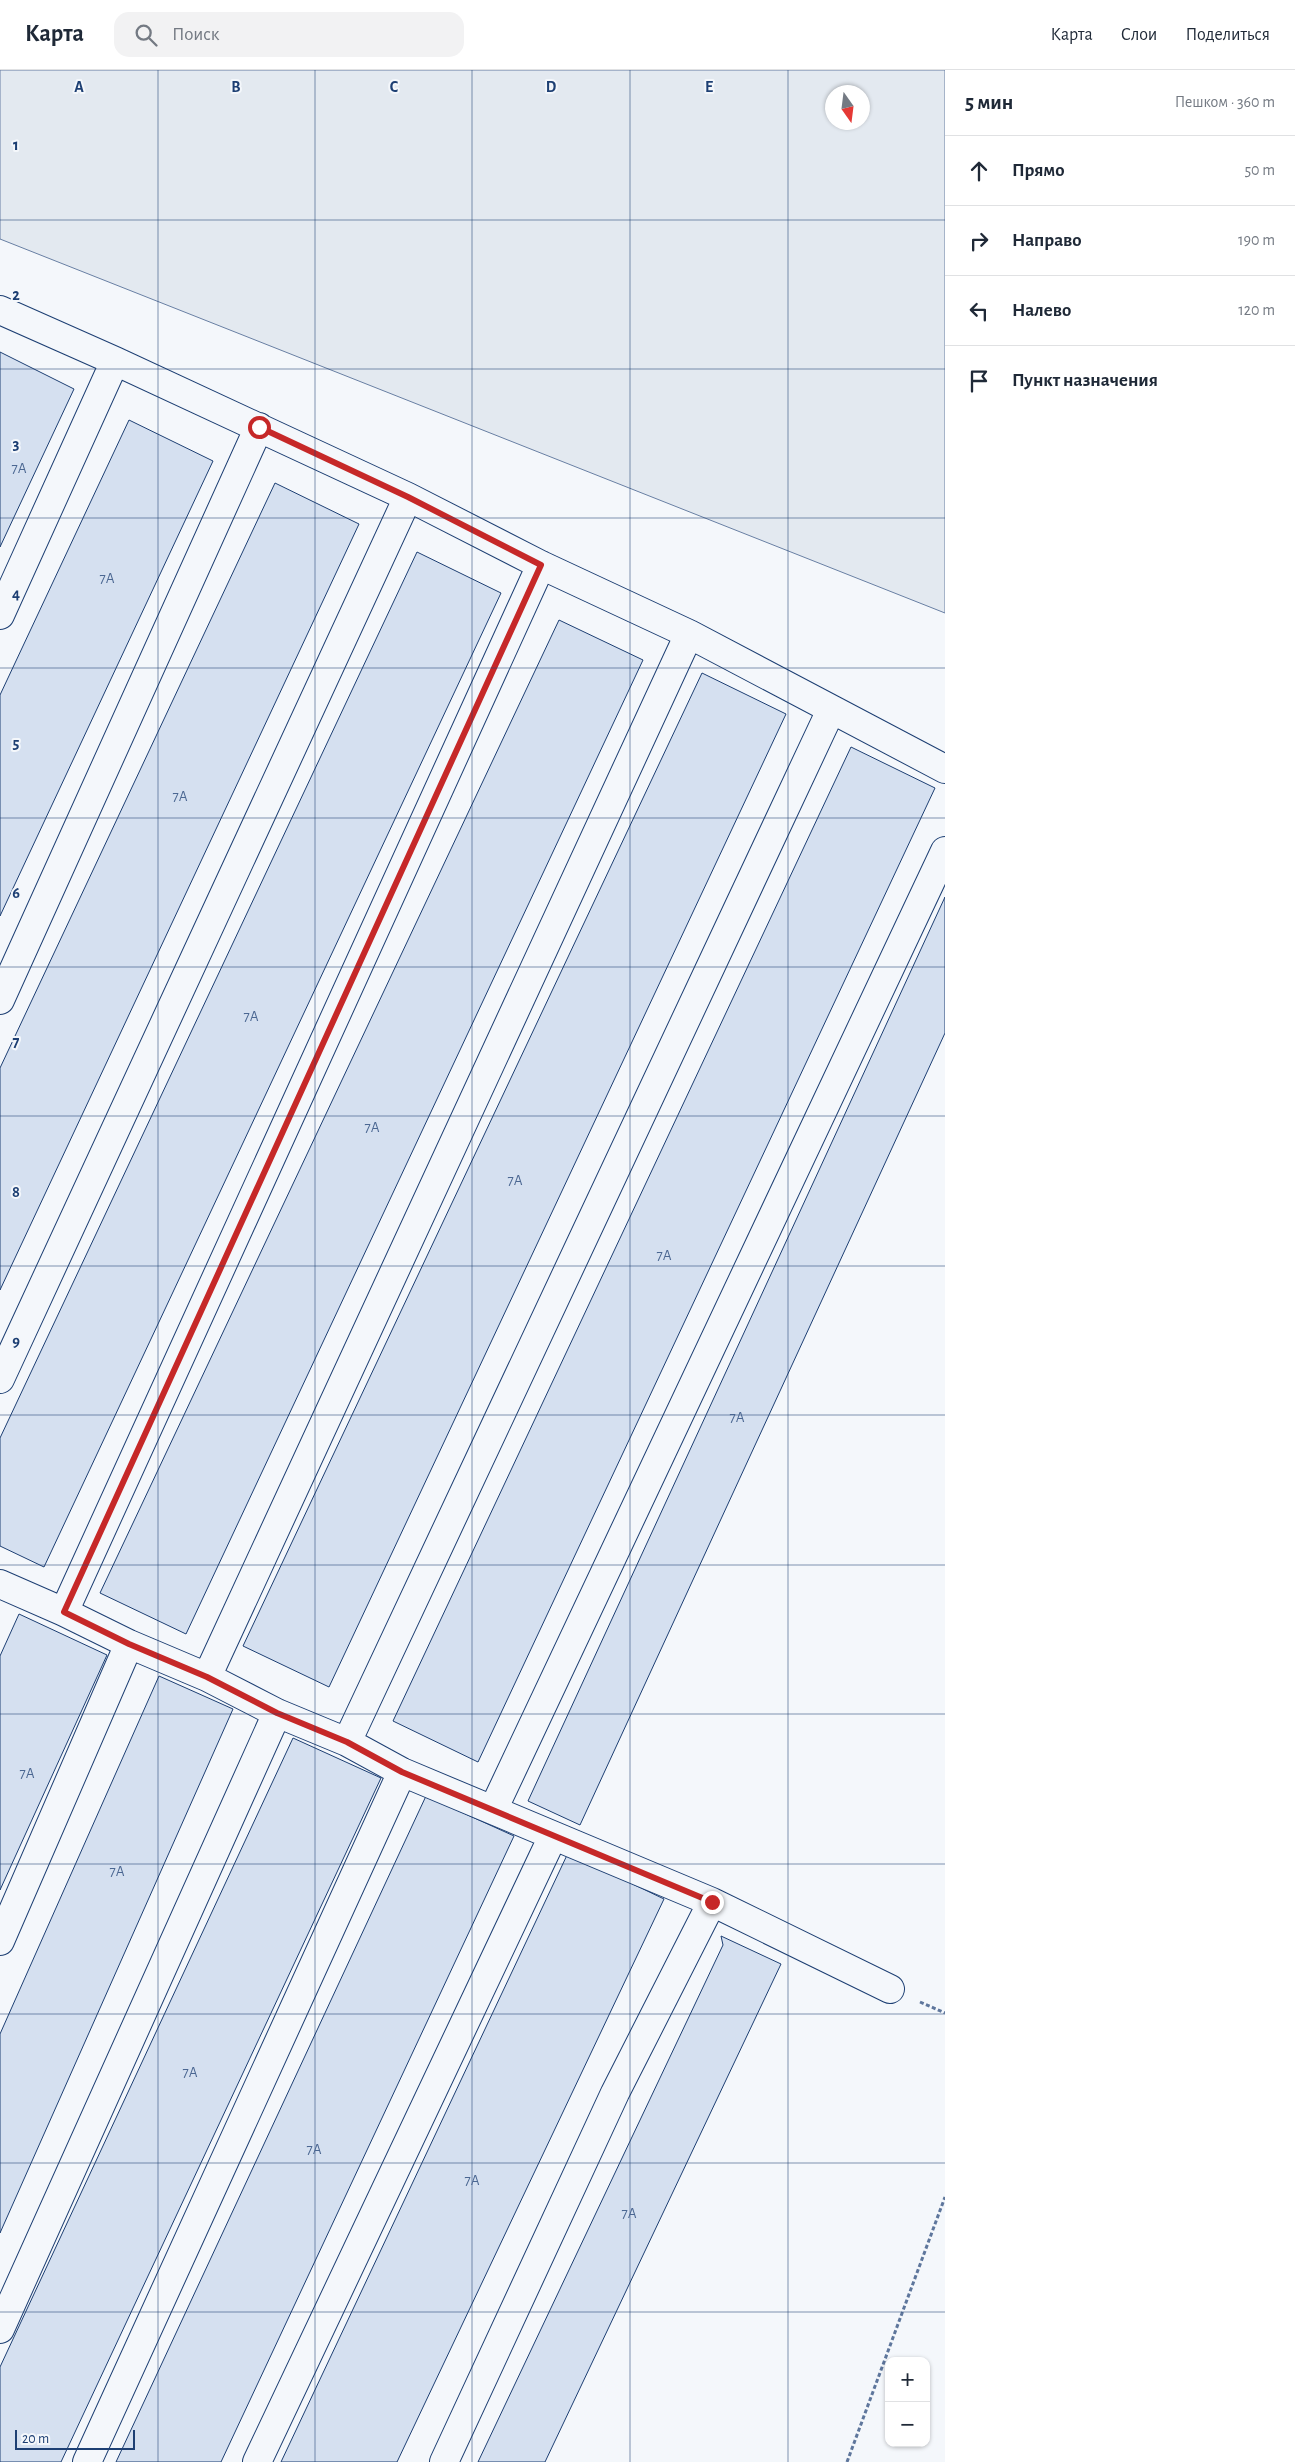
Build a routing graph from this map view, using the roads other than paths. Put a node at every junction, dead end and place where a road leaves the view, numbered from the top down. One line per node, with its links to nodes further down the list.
1 (0, 310): 2 (lane)
2 (115, 361): 3 (lane); 6 (lane)
3 (259, 427): 4 (lane); 11 (lane)
4 (408, 497): 5 (lane); 12 (lane)
5 (541, 565): 7 (lane); 14 (lane)
6 (0, 615)
7 (689, 634): 8 (lane); 16 (lane)
8 (831, 710): 9 (lane); 18 (lane)
9 (945, 769)
10 (945, 851): 20 (lane)
11 (0, 1000)
12 (0, 1379)
13 (1, 1589): 14 (lane)
14 (64, 1612): 15 (lane)
15 (129, 1644): 16 (lane); 23 (lane)
16 (207, 1677): 17 (lane)
17 (277, 1713): 18 (lane); 25 (lane)
18 (347, 1742): 19 (lane)
19 (402, 1772): 20 (lane); 26 (lane)
20 (493, 1810): 21 (lane)
21 (553, 1836): 22 (lane); 27 (lane)
22 (712, 1902): 24 (lane); 28 (lane)
23 (0, 1940)
24 (890, 1989)
25 (0, 2329)
26 (87, 2462)
27 (257, 2462)
28 (444, 2462)

